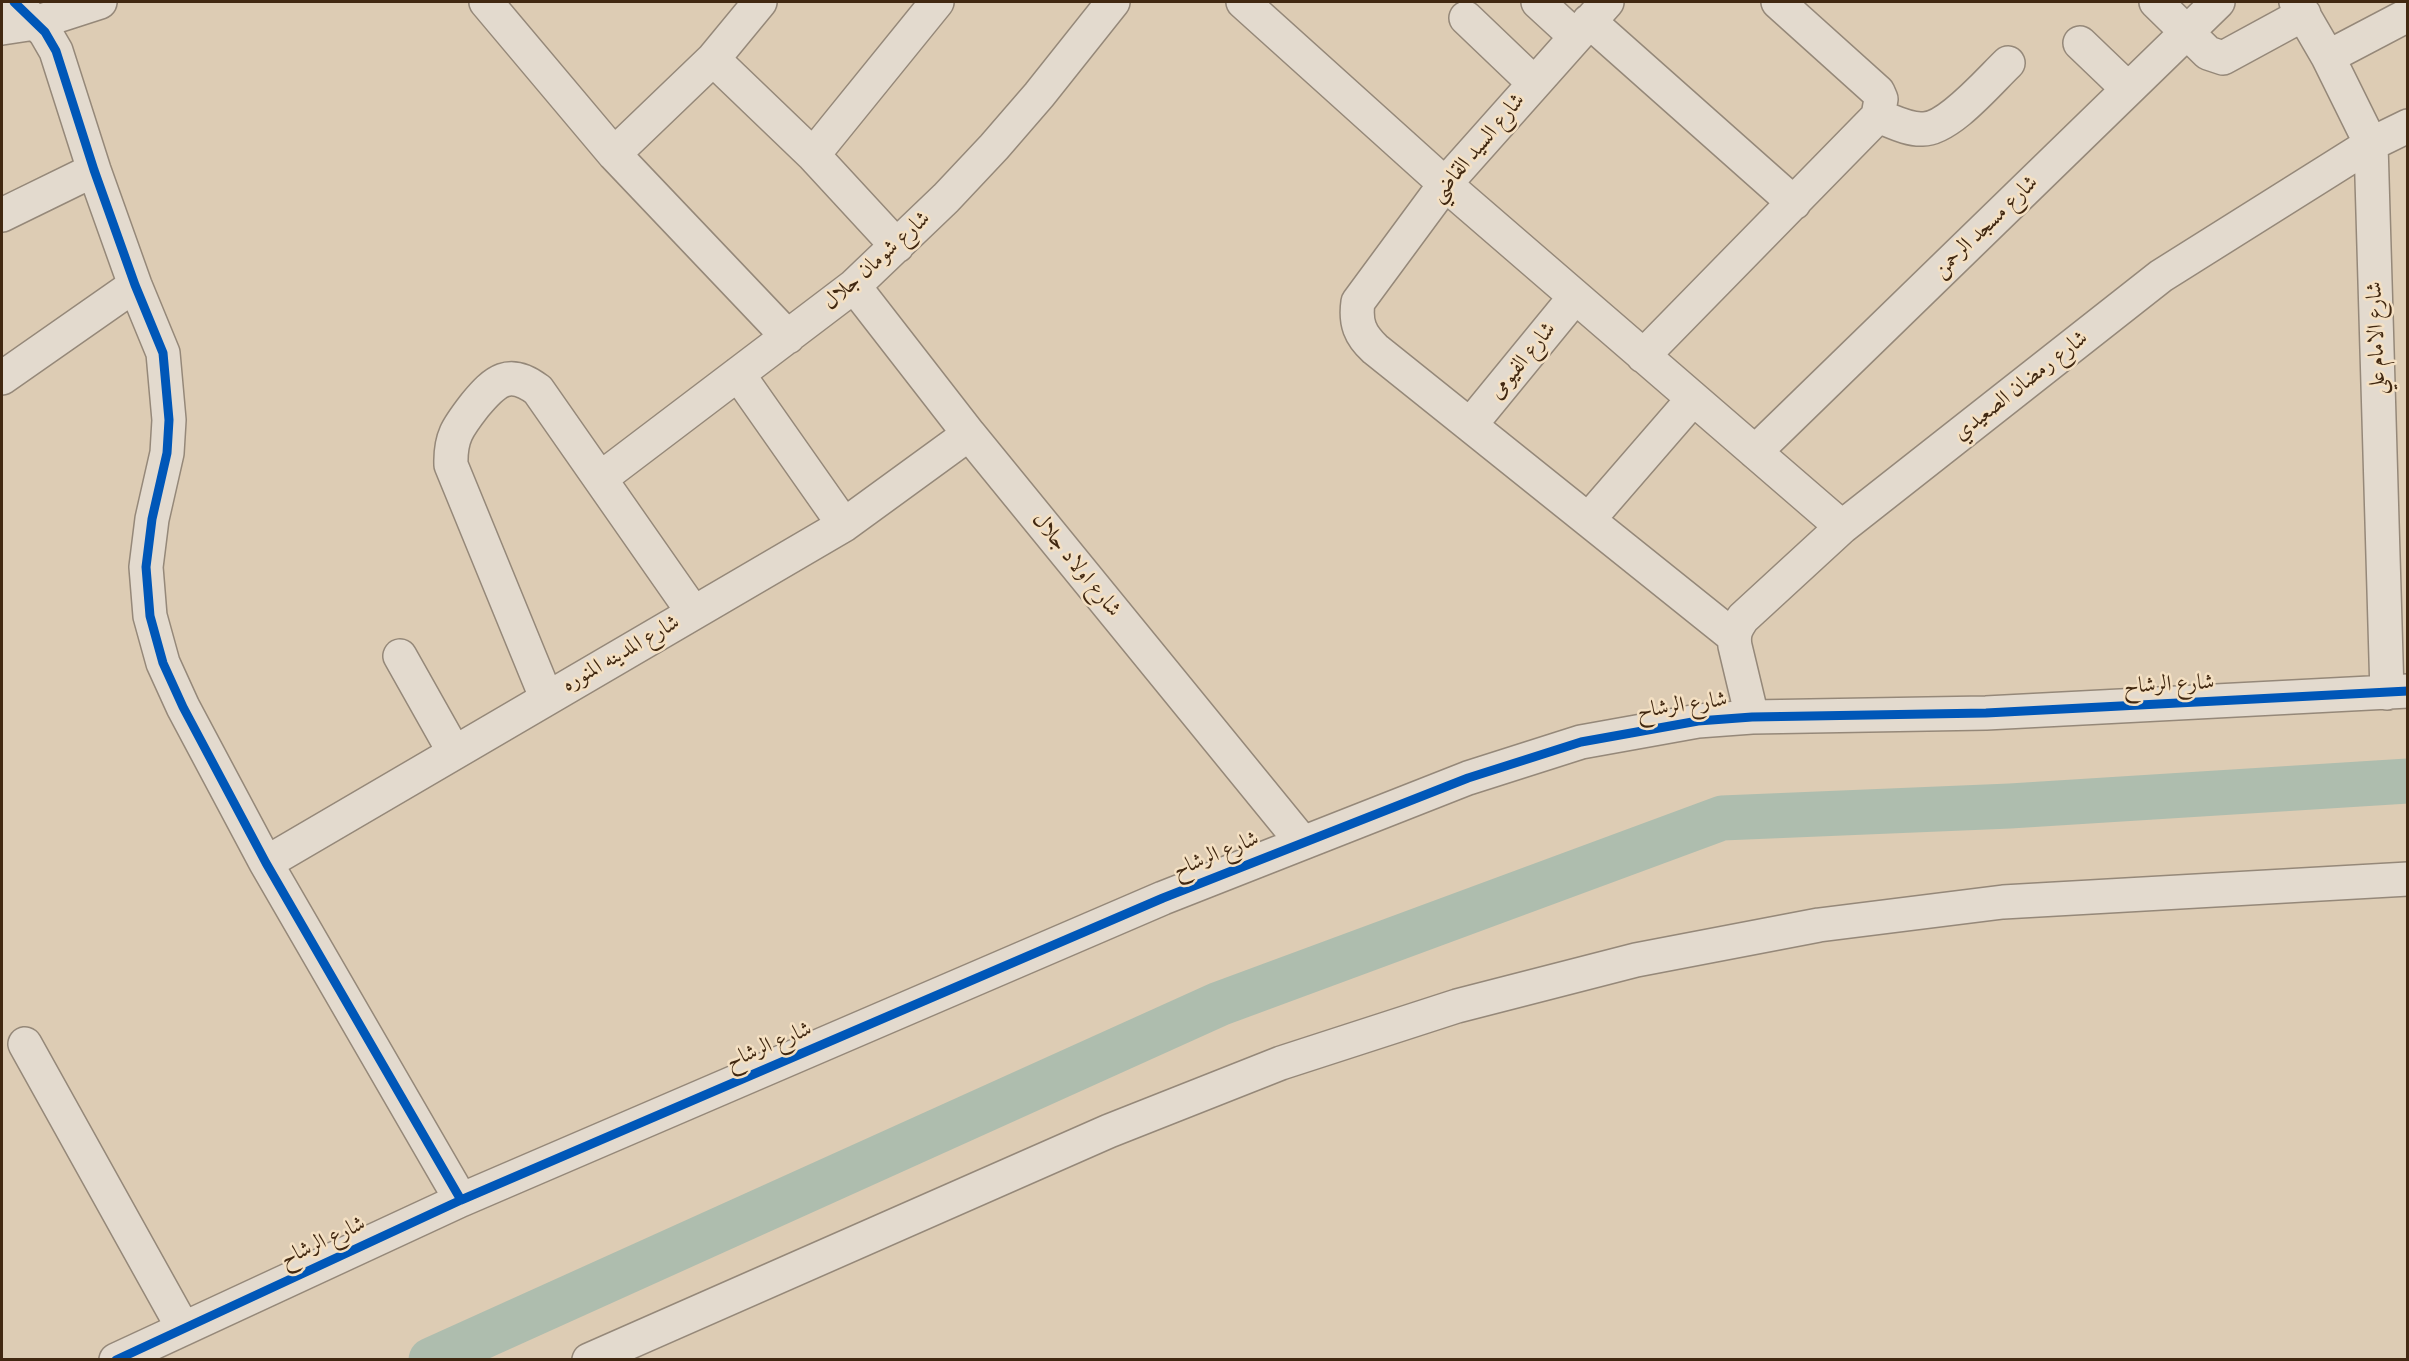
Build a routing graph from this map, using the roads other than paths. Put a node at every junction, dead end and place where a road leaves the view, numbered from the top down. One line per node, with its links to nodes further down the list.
1 (100, 2): 12 (street)
2 (486, 2): 27 (street)
3 (760, 2): 20 (street)
4 (937, 2): 28 (street)
5 (1113, 2): 33 (street, شارع شومان جلال)
6 (1243, 2): 30 (street)
7 (1538, 2): 15 (street)
8 (1778, 2): 24 (street)
9 (2156, 2): 17 (street)
10 (2218, 2): 17 (street, شارع مسجد الرحمن)
11 (2300, 8): 17 (street); 19 (street, شارع الامام علي)
12 (24, 12): 16 (street); 29 (street)
13 (2408, 15): 19 (street)
14 (1466, 18): 22 (street)
15 (1590, 20): 22 (street, شارع السيد القاضي); 31 (street)
16 (2, 28)
17 (2187, 32): 23 (street, شارع مسجد الرحمن)
18 (2080, 42): 23 (street)
19 (2328, 57): 26 (street, شارع الامام علي)
20 (713, 59): 27 (street); 28 (street)
21 (2008, 63): 24 (street)
22 (1534, 83): 30 (street, شارع السيد القاضي)
23 (2128, 89): 44 (street, شارع مسجد الرحمن)
24 (1878, 116): 31 (street)
25 (2408, 126): 26 (street, شارع رمضان الصعيدي)
26 (2371, 144): 48 (street, شارع رمضان الصعيدي); 52 (street, شارع الامام علي)
27 (614, 154): 37 (street)
28 (813, 155): 33 (street)
29 (94, 170): 32 (street); 34 (street)
30 (1445, 184): 36 (street); 42 (street, شارع السيد القاضي)
31 (1794, 203): 38 (street)
32 (2, 215)
33 (897, 246): 35 (street, شارع شومان جلال)
34 (135, 285): 40 (street); 57 (street)
35 (854, 286): 37 (street, شارع شومان جلال); 43 (street, شارع اولاد جلال)
36 (1575, 297): 38 (street); 42 (street, شارع الفيومى)
37 (788, 337): 39 (street, شارع شومان جلال)
38 (1643, 357): 41 (street)
39 (738, 374): 45 (street, شارع شومان جلال); 47 (street)
40 (2, 378)
41 (1693, 399): 44 (street); 46 (street)
42 (1471, 424): 46 (street)
43 (969, 434): 47 (street, شارع المدينه المنوره); 56 (street, شارع اولاد جلال)
44 (1755, 452): 48 (street)
45 (601, 478): 49 (street); 53 (street)
46 (1588, 519): 50 (street)
47 (844, 525): 49 (street, شارع المدينه المنوره)
48 (1842, 527): 50 (street, شارع رمضان الصعيدي)
49 (693, 612): 53 (street, شارع المدينه المنوره)
50 (1733, 636): 54 (street)
51 (400, 656): 55 (street)
52 (2397, 692): 54 (street, شارع الرشاح)
53 (546, 697): 55 (street, شارع المدينه المنوره)
54 (1752, 717): 56 (street, شارع الرشاح)
55 (454, 752): 57 (street, شارع المدينه المنوره)
56 (1302, 842): 60 (street, شارع الرشاح)
57 (266, 863): 60 (street)
58 (2408, 879): 63 (street)
59 (25, 1044): 61 (street)
60 (461, 1200): 61 (street, شارع الرشاح)
61 (183, 1328): 62 (street, شارع الرشاح)
62 (116, 1359)
63 (589, 1359)

